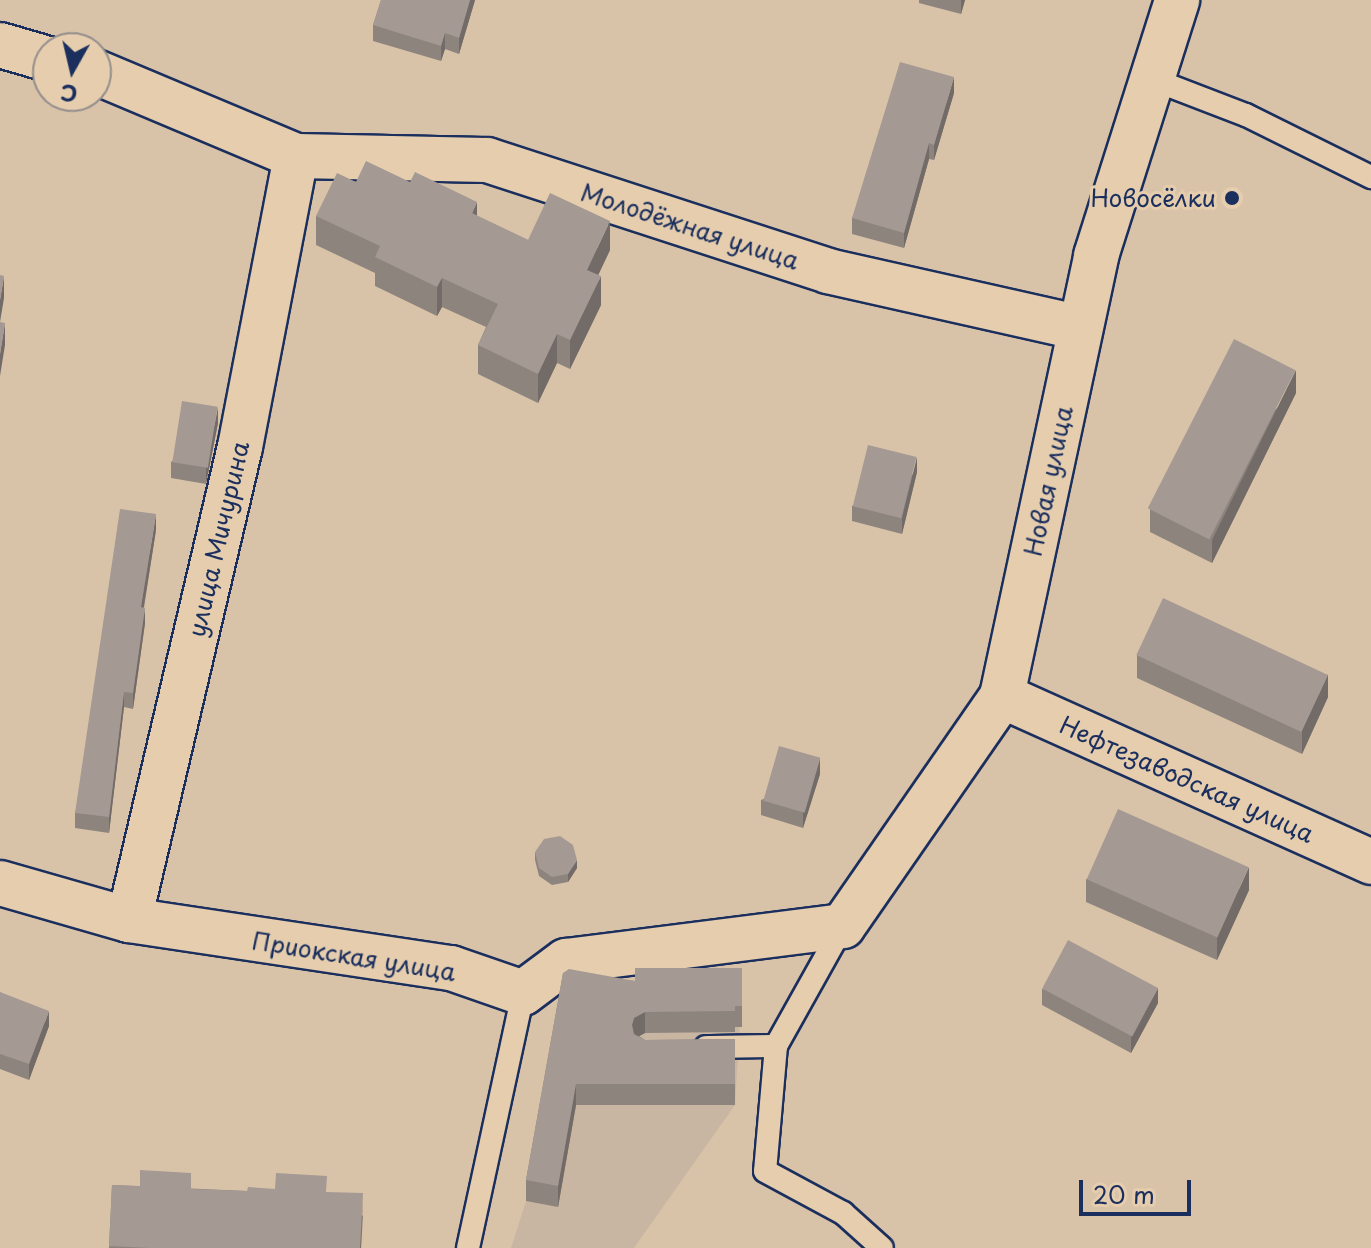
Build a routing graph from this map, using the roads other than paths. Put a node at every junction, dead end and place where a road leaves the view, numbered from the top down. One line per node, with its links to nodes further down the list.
1 (1177, 0): 5 (street, Новая улица)
2 (0, 45): 3 (street)
3 (32, 54)
4 (112, 79): 6 (street)
5 (1152, 79): 7 (lane); 8 (street, Новая улица)
6 (296, 156): 8 (street, Молодёжная улица); 12 (street, улица Мичурина)
7 (1371, 177)
8 (1080, 328): 9 (street, Новая улица)
9 (1002, 696): 10 (street, Нефтезаводская улица); 13 (street, Новая улица)
10 (1371, 862)
11 (0, 883): 12 (street, Приокская улица)
12 (129, 920): 14 (street, Приокская улица)
13 (843, 926): 14 (street); 15 (lane)
14 (523, 993): 17 (lane)
15 (776, 1046): 16 (lane); 18 (lane)
16 (689, 1047)
17 (468, 1248)
18 (882, 1248)

